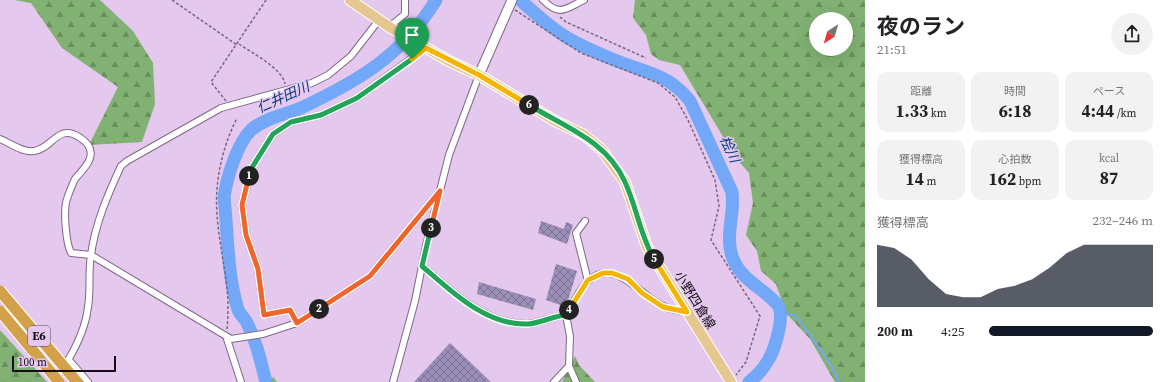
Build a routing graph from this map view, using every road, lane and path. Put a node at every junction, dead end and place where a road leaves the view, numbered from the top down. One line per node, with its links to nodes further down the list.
1 (172, 0): 11 (path)
2 (266, 0): 11 (path)
3 (350, 0): 9 (main road, 小野四倉線)
4 (405, 0): 10 (street)
5 (543, 0): 8 (street)
6 (584, 0): 8 (street)
7 (511, 3): 14 (street); 32 (path)
8 (552, 9): 13 (path)
9 (379, 20): 10 (main road, 小野四倉線); 15 (street)
10 (390, 28): 12 (main road, 小野四倉線)
11 (238, 44): 15 (path); 16 (path)
12 (426, 48): 14 (main road, 小野四倉線); 28 (street)
13 (646, 58)
14 (479, 75): 19 (street); 26 (main road, 小野四倉線)
15 (286, 89): 16 (street)
16 (229, 105): 21 (street)
17 (237, 118): 29 (path)
18 (0, 139): 21 (street)
19 (440, 191): 22 (street); 28 (street)
20 (585, 221): 23 (street)
21 (91, 255): 29 (street); 30 (street)
22 (422, 266): 27 (street); 38 (street)
23 (588, 280): 26 (street); 27 (street)
24 (0, 291): 35 (highway, E6, bridge)
25 (0, 312): 34 (highway, E6, bridge)
26 (687, 312): 32 (main road, 小野四倉線)
27 (566, 315): 31 (street)
28 (297, 323): 29 (street)
29 (229, 339): 37 (street)
30 (69, 360): 33 (street); 36 (street)
31 (569, 366): 39 (street); 40 (street)
32 (733, 380)
33 (54, 382)
34 (59, 382)
35 (77, 382)
36 (88, 382)
37 (240, 382)
38 (393, 382)
39 (554, 382)
40 (576, 382)

